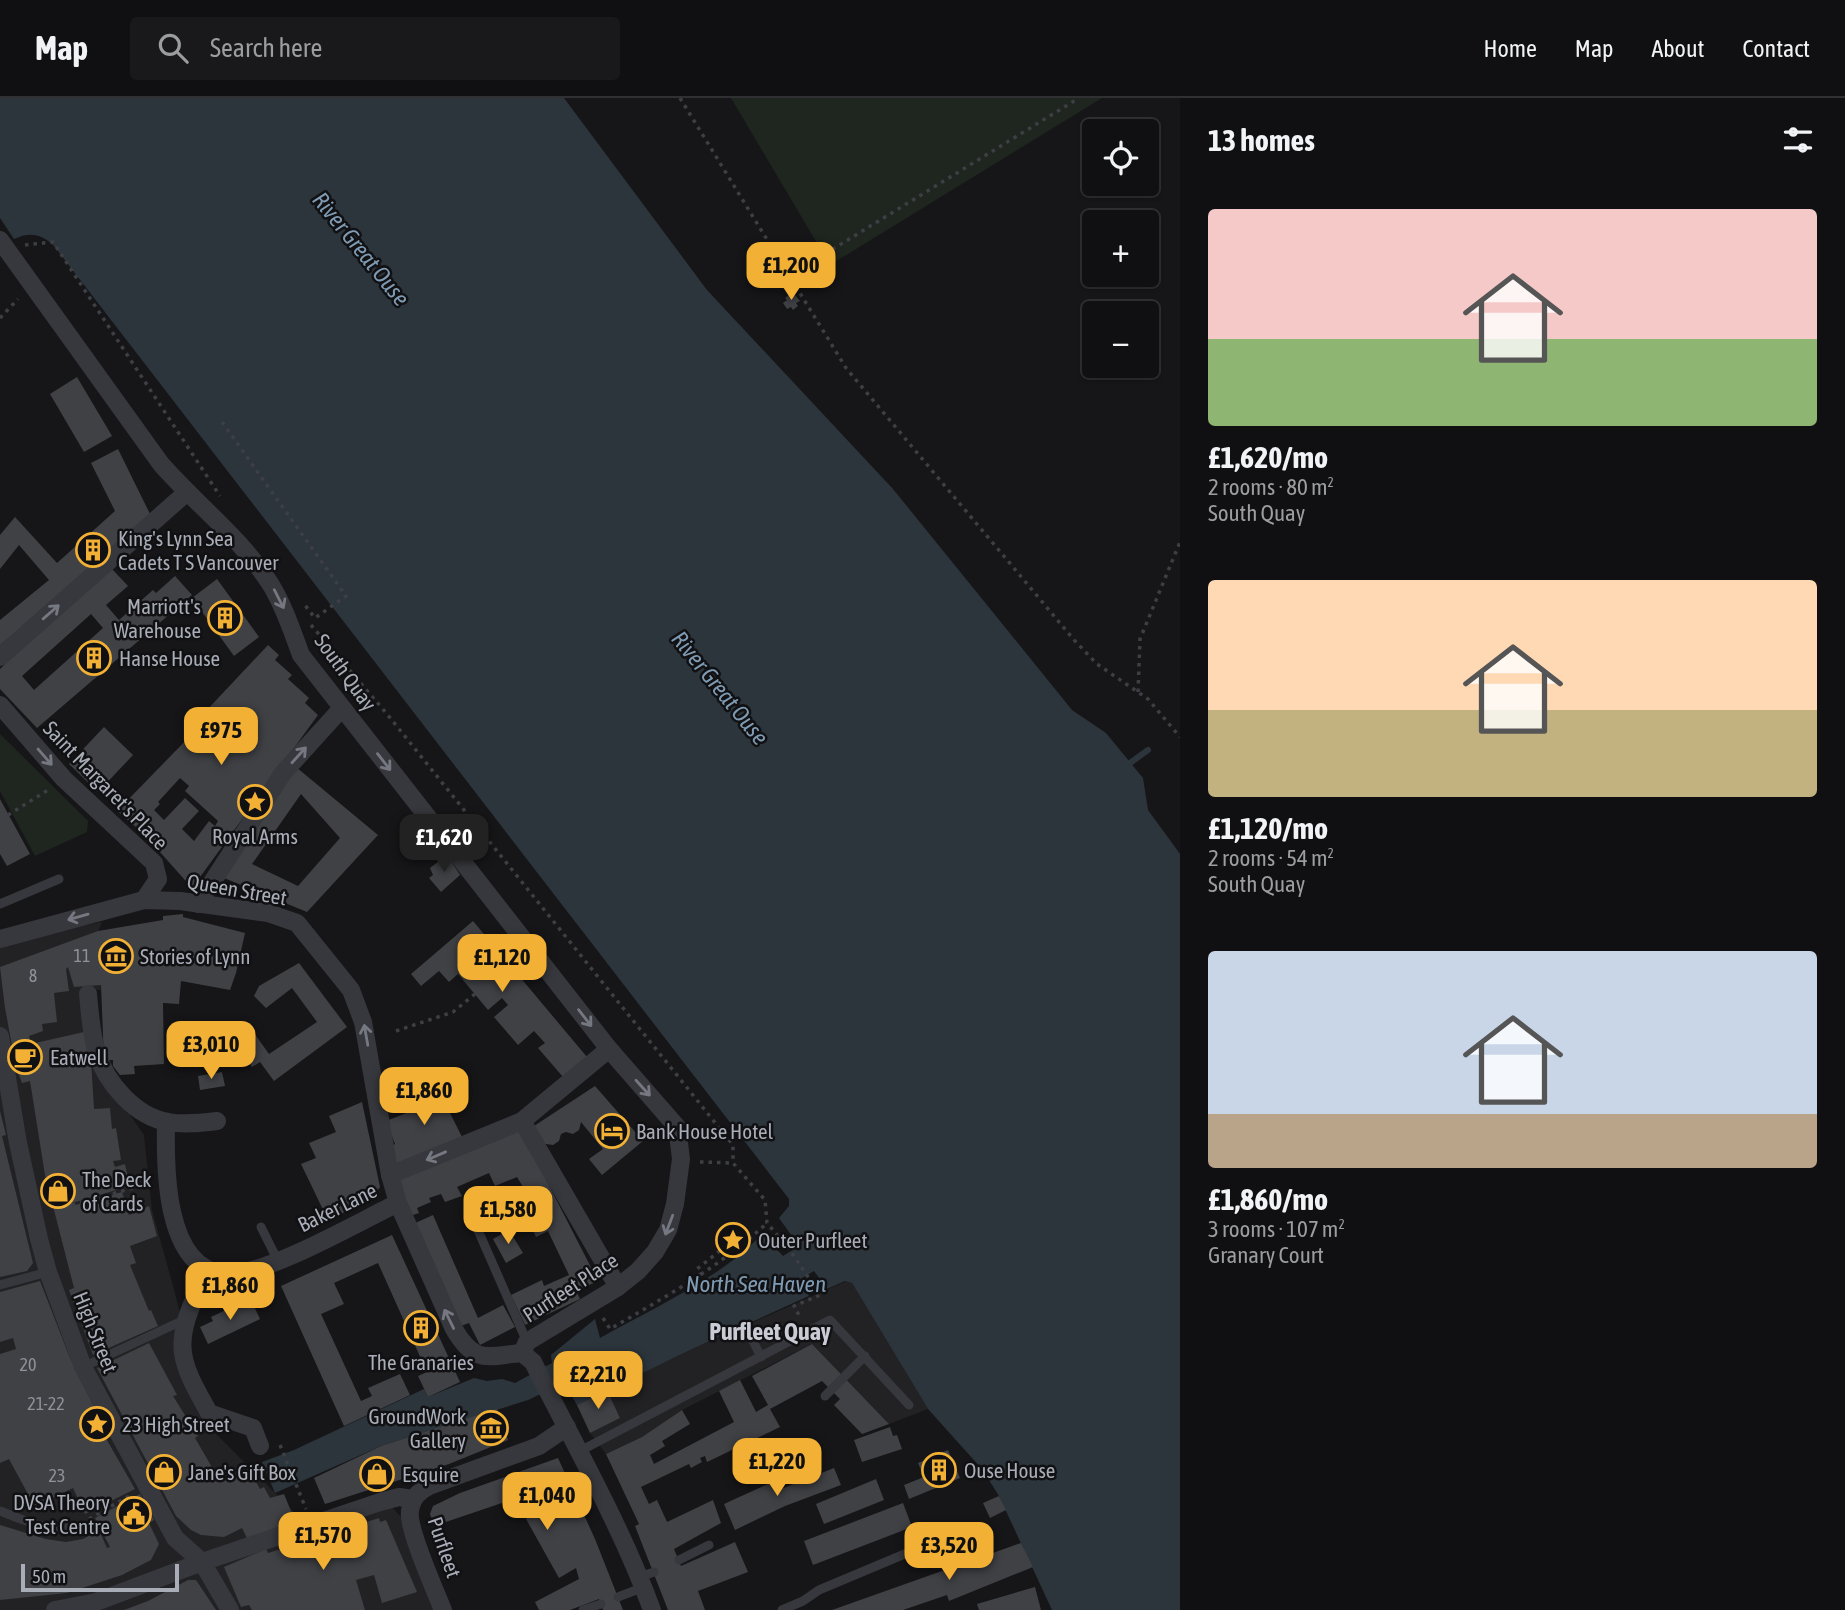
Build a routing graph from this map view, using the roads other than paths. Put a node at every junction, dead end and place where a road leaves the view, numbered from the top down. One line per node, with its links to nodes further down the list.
1 (3, 245): 2 (street, South Quay)
2 (186, 493): 3 (street, one-way to 2); 5 (street, South Quay, one-way to 5)
3 (0, 657)
4 (0, 705): 7 (street, Saint Margaret's Place, one-way to 7)
5 (342, 708): 9 (street, one-way to 5); 13 (street, South Quay, one-way to 13)
6 (59, 879): 8 (lane)
7 (144, 900): 9 (street, Queen Street); 10 (street, Queen Street, one-way to 10)
8 (0, 904)
9 (198, 904): 17 (street, Queen Street, one-way to 9)
10 (0, 939)
11 (88, 994): 16 (street)
12 (0, 1037): 24 (street, High Street)
13 (609, 1049): 15 (street); 26 (street, Purfleet Place, one-way to 26)
14 (217, 1121): 16 (street)
15 (522, 1121): 17 (street, one-way to 17); 26 (street)
16 (166, 1122): 22 (street)
17 (390, 1175): 18 (street, Purfleet Place)
18 (398, 1203): 21 (street, Baker Lane); 30 (street, Purfleet Place, one-way to 18)
19 (261, 1227): 21 (lane)
20 (477, 1228): 30 (lane)
21 (278, 1261): 23 (street, Baker Lane)
22 (206, 1269): 23 (street, Baker Lane); 28 (street)
23 (254, 1269): 27 (lane)
24 (48, 1272): 25 (lane); 33 (street, High Street)
25 (0, 1285)
26 (618, 1287): 30 (street, Purfleet Place)
27 (265, 1296)
28 (187, 1319): 33 (lane); 37 (street)
29 (750, 1335): 32 (lane)
30 (527, 1352): 36 (street)
31 (865, 1356): 32 (lane); 34 (lane); 35 (lane)
32 (761, 1357): 38 (lane)
33 (83, 1367): 45 (street, High Street)
34 (825, 1396)
35 (909, 1405)
36 (563, 1420): 38 (street); 39 (street)
37 (260, 1446)
38 (580, 1451): 46 (street)
39 (413, 1499): 45 (street); 51 (street, Purfleet)
40 (0, 1511): 41 (lane)
41 (79, 1526)
42 (938, 1540): 54 (lane)
43 (709, 1545): 44 (lane)
44 (679, 1560)
45 (202, 1562): 49 (street); 50 (street, High Street)
46 (646, 1579): 47 (lane); 53 (street)
47 (618, 1597)
48 (601, 1604): 52 (lane)
49 (55, 1610)
50 (230, 1610)
51 (443, 1610)
52 (583, 1610)
53 (652, 1610)
54 (782, 1610)

